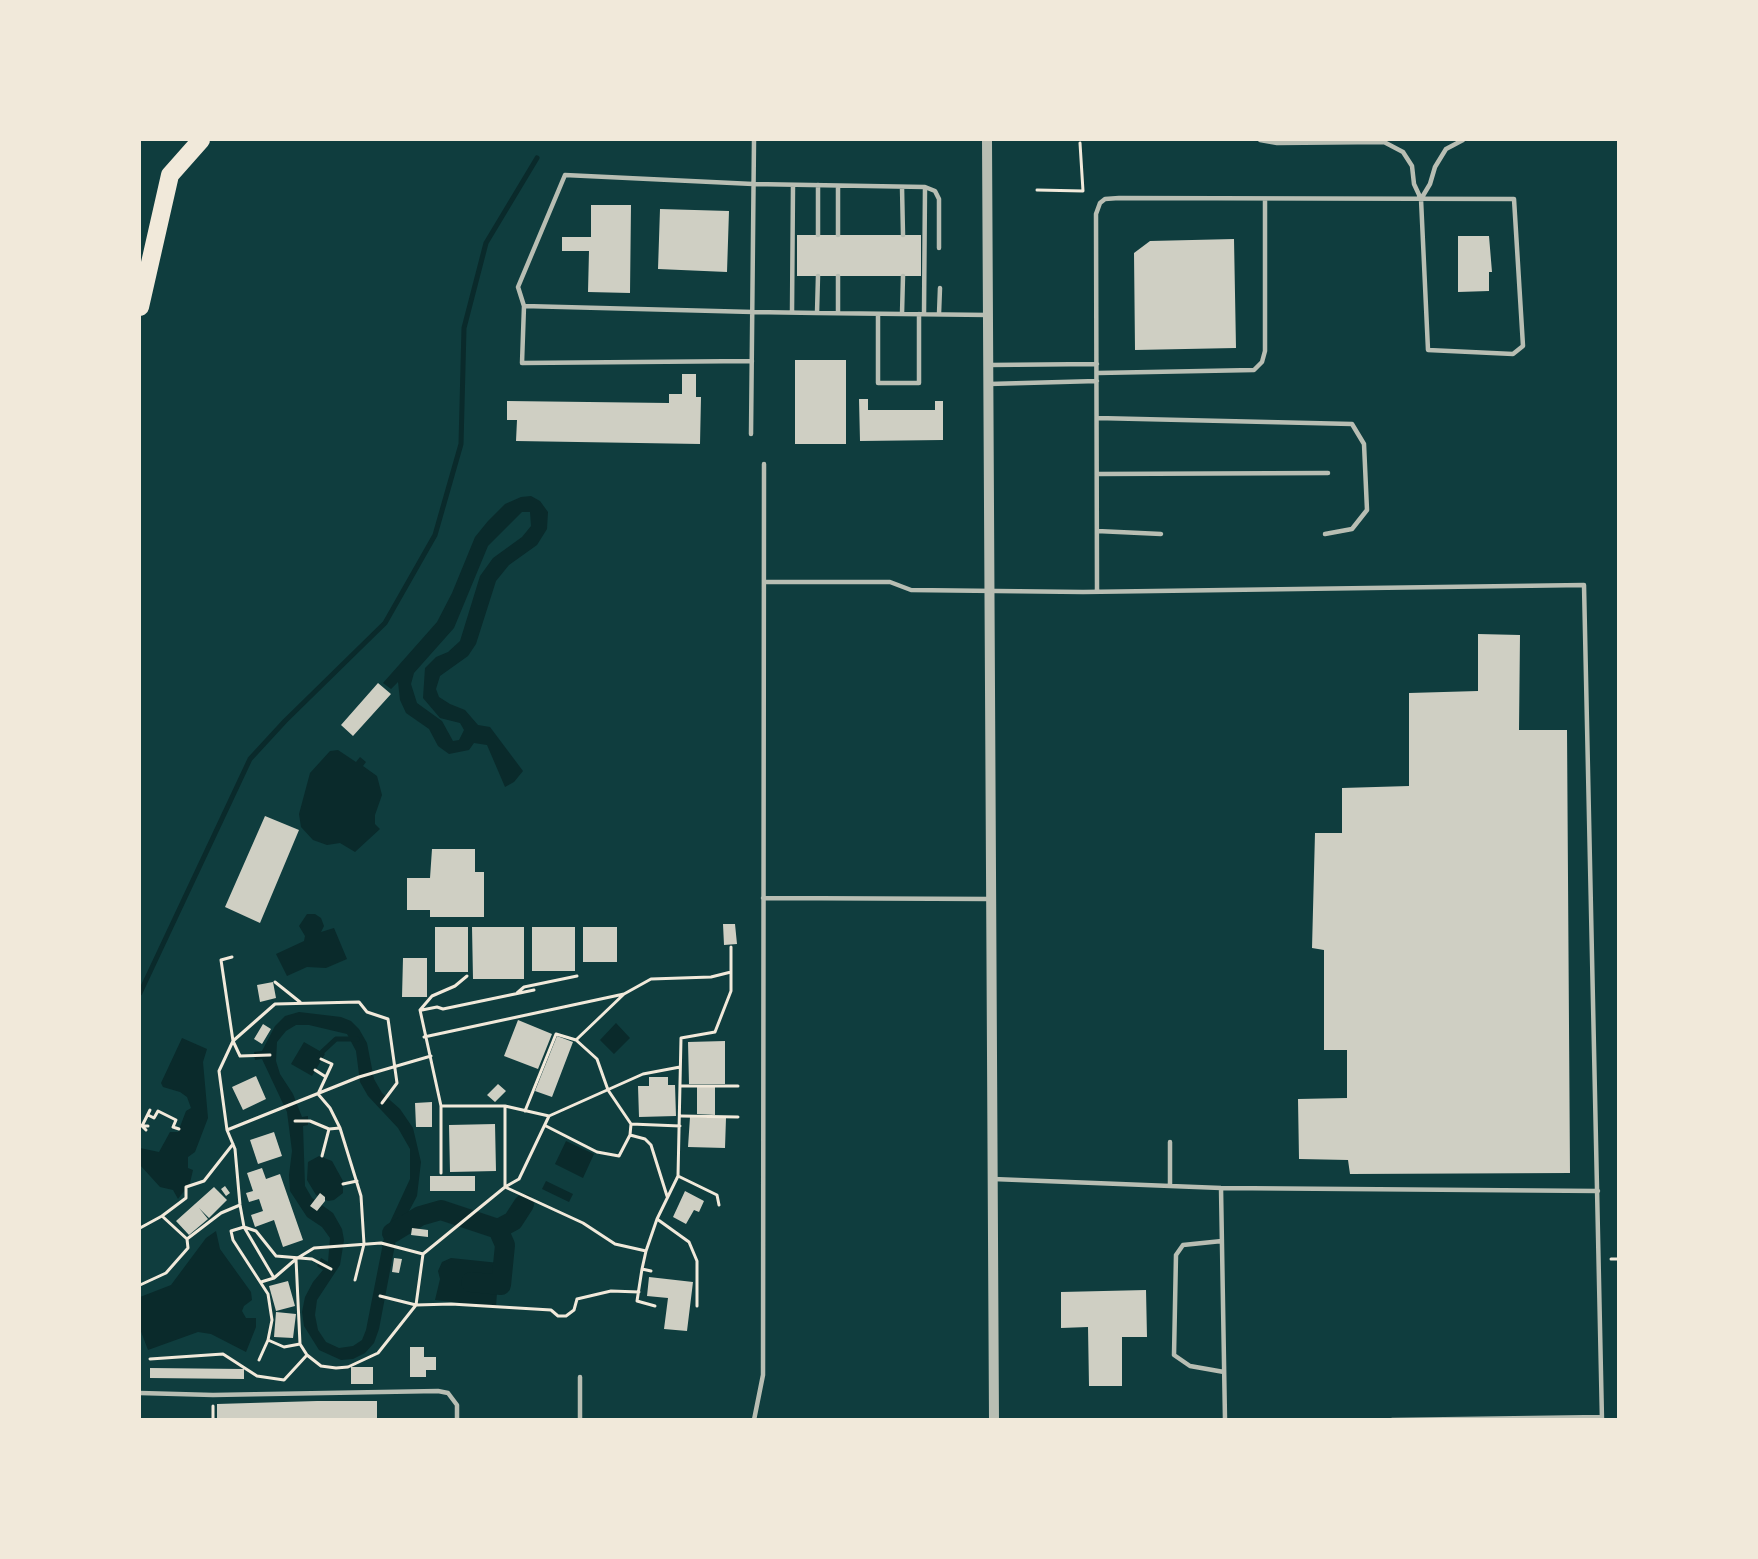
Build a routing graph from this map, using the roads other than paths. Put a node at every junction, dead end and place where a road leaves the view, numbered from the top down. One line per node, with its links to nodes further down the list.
1 (201, 140): 23 (highway)
2 (754, 140): 6 (lane)
3 (987, 140): 32 (street)
4 (1260, 140): 13 (lane)
5 (1463, 140): 13 (lane)
6 (753, 184): 7 (lane); 22 (lane); 24 (lane)
7 (793, 185): 8 (lane); 25 (lane)
8 (818, 185): 9 (lane); 14 (lane)
9 (838, 186): 10 (lane); 15 (lane)
10 (902, 187): 11 (lane); 16 (lane)
11 (925, 187): 17 (lane); 30 (lane)
12 (1265, 199): 13 (lane); 34 (lane); 36 (lane)
13 (1421, 199): 13 (lane)
14 (818, 235)
15 (838, 235)
16 (903, 235)
17 (939, 248)
18 (818, 276): 26 (lane)
19 (838, 276): 27 (lane)
20 (903, 276): 29 (lane)
21 (940, 288): 31 (lane)
22 (524, 306): 24 (lane); 33 (lane)
23 (140, 307)
24 (753, 312): 25 (lane); 33 (lane)
25 (792, 312): 26 (lane)
26 (817, 313): 27 (lane)
27 (838, 313): 28 (lane)
28 (878, 314): 29 (lane); 30 (lane)
29 (902, 314): 30 (lane)
30 (922, 314): 31 (lane)
31 (939, 314): 32 (lane)
32 (988, 315): 35 (street)
33 (752, 361): 40 (lane)
34 (1097, 364): 35 (lane); 36 (lane)
35 (988, 365): 38 (street)
36 (1098, 373): 37 (lane)
37 (1097, 381): 38 (lane); 39 (lane)
38 (989, 384): 48 (street)
39 (1097, 418): 43 (lane); 46 (lane)
40 (751, 434)
41 (764, 464): 47 (lane)
42 (1328, 473): 43 (lane)
43 (1097, 474): 44 (lane)
44 (1097, 531): 45 (lane); 49 (lane)
45 (1161, 534)
46 (1325, 534)
47 (765, 582): 48 (lane); 50 (lane)
48 (990, 590): 49 (lane); 51 (street)
49 (1097, 591): 56 (lane)
50 (764, 898): 51 (lane); 64 (lane)
51 (993, 899): 53 (street)
52 (1170, 1142): 54 (lane)
53 (993, 1179): 54 (lane); 65 (street)
54 (1170, 1186): 55 (lane)
55 (1221, 1188): 56 (lane); 57 (lane)
56 (1598, 1191): 61 (lane)
57 (1222, 1241): 58 (lane); 58 (lane)
58 (1224, 1372): 66 (lane)
59 (580, 1377): 63 (lane)
60 (140, 1393): 62 (lane)
61 (1602, 1418): 67 (lane)
62 (457, 1419)
63 (580, 1419)
64 (754, 1419)
65 (994, 1419)
66 (1224, 1419)
67 (1392, 1419)

